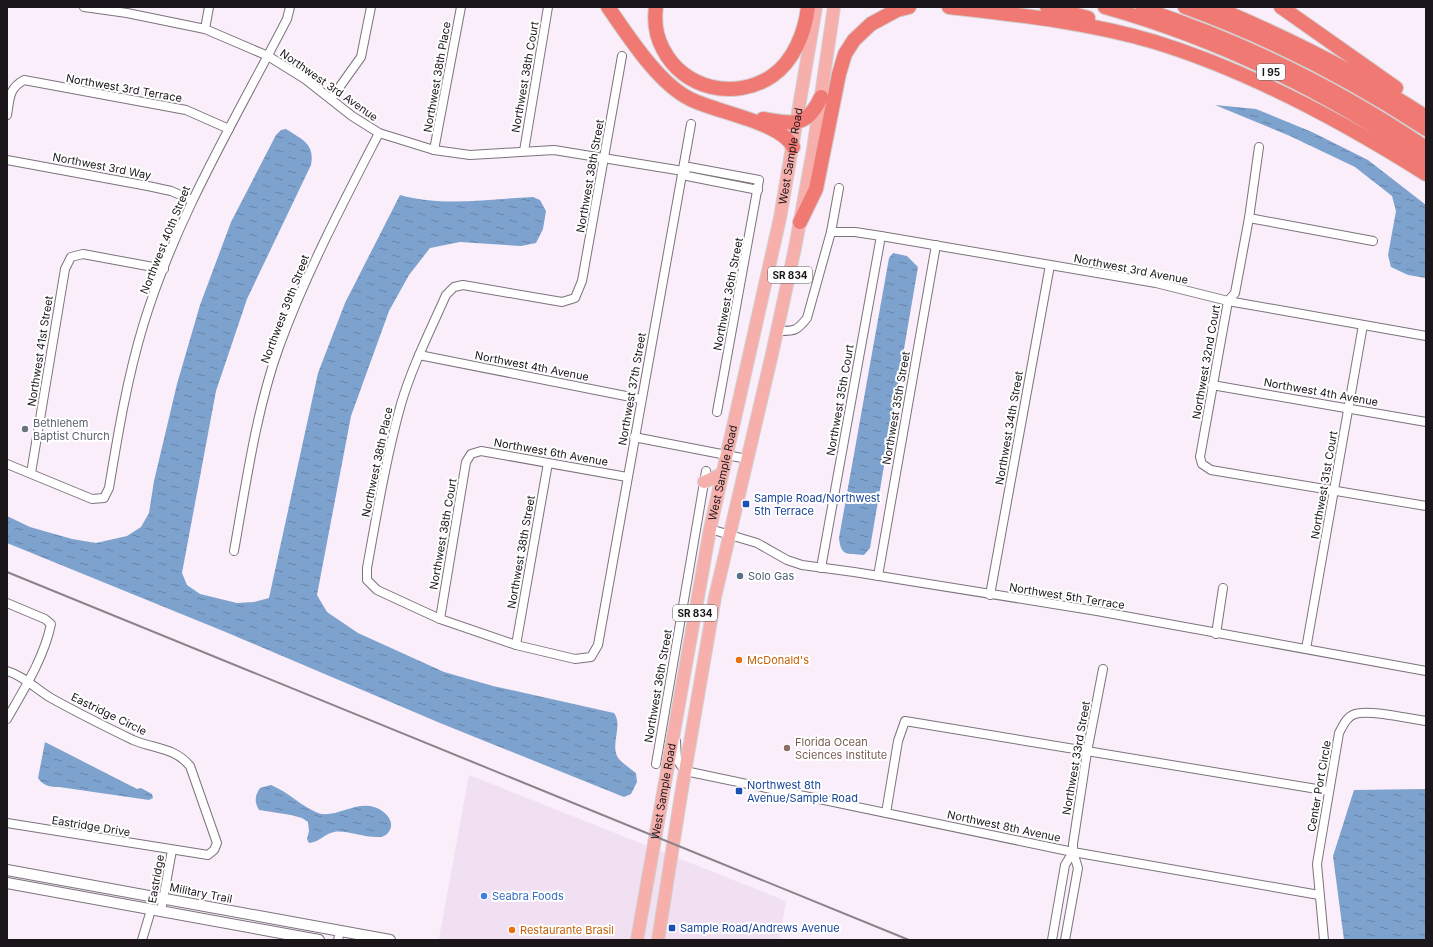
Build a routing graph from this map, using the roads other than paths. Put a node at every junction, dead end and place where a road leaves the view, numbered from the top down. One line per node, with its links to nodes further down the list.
1 (84, 7): 20 (street, Northwest 3rd Avenue)
2 (209, 7): 21 (street)
3 (290, 7): 23 (street, Northwest 40th Street)
4 (371, 7): 26 (street)
5 (461, 7): 39 (street, Northwest 38th Place)
6 (548, 7): 40 (street, Northwest 38th Court)
7 (608, 7): 30 (highway)
8 (656, 7): 9 (highway)
9 (808, 7)
10 (816, 7): 31 (main road, West Sample Road / SR 834)
11 (834, 7): 25 (main road, West Sample Road / SR 834)
12 (909, 7): 51 (highway)
13 (949, 7): 22 (highway)
14 (1047, 7): 22 (highway)
15 (1104, 7): 43 (highway, I 95)
16 (1137, 7): 38 (highway)
17 (1185, 7): 34 (highway)
18 (1214, 7): 29 (highway)
19 (1281, 7): 27 (highway)
20 (128, 10): 21 (street, Northwest 3rd Avenue)
21 (205, 29): 23 (street, Northwest 3rd Avenue)
22 (1155, 42): 45 (highway)
23 (268, 56): 26 (street, Northwest 3rd Avenue); 33 (street, Northwest 40th Street)
24 (622, 56): 41 (street, Northwest 38th Street)
25 (821, 97): 31 (highway); 51 (main road, West Sample Road / SR 834)
26 (331, 98): 35 (street, Northwest 3rd Avenue)
27 (1426, 109)
28 (7, 115): 33 (street, Northwest 3rd Terrace)
29 (1426, 117)
30 (753, 120): 31 (highway); 36 (highway)
31 (797, 123): 36 (main road, West Sample Road / SR 834)
32 (691, 124): 44 (street, Northwest 37th Street)
33 (229, 129): 49 (street, Northwest 40th Street)
34 (1426, 129)
35 (379, 133): 39 (street, Northwest 3rd Avenue); 83 (street, Northwest 39th Street)
36 (793, 147): 71 (main road, West Sample Road / SR 834)
37 (1259, 147): 50 (street, Northwest 32nd Court)
38 (1426, 148)
39 (434, 150): 40 (street, Northwest 3rd Avenue)
40 (524, 152): 41 (street, Northwest 3rd Avenue)
41 (604, 158): 44 (street, Northwest 3rd Avenue); 58 (street, Northwest 38th Street)
42 (7, 160): 49 (street, Northwest 3rd Way)
43 (1426, 161)
44 (683, 171): 46 (street, Northwest 3rd Avenue); 48 (street, Northwest 3rd Avenue); 65 (street, Northwest 37th Street)
45 (1426, 174)
46 (759, 180): 48 (street, Northwest 36th Street)
47 (839, 188): 52 (street)
48 (758, 190): 67 (street, Northwest 36th Street)
49 (192, 200): 57 (street, Northwest 40th Street)
50 (1249, 218): 54 (street); 59 (street, Northwest 32nd Court)
51 (800, 222): 61 (main road, West Sample Road / SR 834)
52 (831, 232): 53 (street, Northwest 3rd Avenue); 61 (street)
53 (881, 236): 55 (street, Northwest 3rd Avenue); 84 (street, Northwest 35th Court)
54 (1373, 241)
55 (936, 245): 56 (street, Northwest 3rd Avenue); 85 (street, Northwest 35th Street)
56 (1050, 265): 59 (street, Northwest 3rd Avenue); 87 (street, Northwest 34th Street)
57 (164, 269): 75 (street, Northwest 41st Street); 75 (street, Northwest 40th Street)
58 (454, 287): 63 (street, Northwest 38th Place)
59 (1228, 301): 60 (street, Northwest 3rd Avenue); 64 (street, Northwest 32nd Court)
60 (1363, 325): 62 (street, Northwest 3rd Avenue); 66 (street, Northwest 31st Court)
61 (777, 331): 72 (main road, West Sample Road / SR 834)
62 (1426, 336)
63 (419, 355): 65 (street, Northwest 4th Avenue); 89 (street, Northwest 38th Place)
64 (1212, 385): 66 (street, Northwest 4th Avenue); 79 (street, Northwest 32nd Court)
65 (641, 399): 69 (street, Northwest 37th Street)
66 (1348, 408): 68 (street, Northwest 4th Avenue); 79 (street, Northwest 31st Court)
67 (717, 412)
68 (1426, 422)
69 (634, 437): 71 (street); 78 (street, Northwest 37th Street)
70 (470, 454): 73 (street, Northwest 6th Avenue); 89 (street, Northwest 38th Court)
71 (726, 455): 72 (street); 76 (main road, West Sample Road / SR 834)
72 (747, 459): 82 (main road, West Sample Road / SR 834)
73 (548, 463): 78 (street, Northwest 6th Avenue); 91 (street, Northwest 38th Street)
74 (7, 464): 75 (street)
75 (31, 473)
76 (722, 474): 77 (main road); 81 (main road, West Sample Road / SR 834)
77 (705, 476): 97 (street, Northwest 36th Street)
78 (627, 477): 91 (street, Northwest 37th Street)
79 (1334, 491): 80 (street); 92 (street, Northwest 31st Court)
80 (1426, 506)
81 (710, 529): 82 (street, Northwest 5th Terrace); 100 (main road, West Sample Road / SR 834)
82 (729, 534): 84 (street, Northwest 5th Terrace); 103 (main road, West Sample Road / SR 834)
83 (234, 551)
84 (821, 568): 85 (street, Northwest 5th Terrace)
85 (878, 576): 87 (street, Northwest 5th Terrace)
86 (1223, 588): 90 (street)
87 (990, 595): 90 (street, Northwest 5th Terrace)
88 (7, 603): 96 (street)
89 (440, 619): 91 (street)
90 (1216, 634): 92 (street, Northwest 5th Terrace)
91 (516, 645)
92 (1306, 649): 95 (street, Northwest 5th Terrace)
93 (1103, 669): 101 (street, Northwest 33rd Street)
94 (7, 671): 96 (street, Eastridge Circle)
95 (1426, 671)
96 (29, 682): 98 (street); 107 (street, Eastridge Circle)
97 (664, 717): 100 (street); 102 (street, Northwest 36th Street)
98 (7, 719)
99 (1426, 721): 104 (street, Center Port Circle)
100 (677, 722): 103 (street); 119 (main road, West Sample Road / SR 834)
101 (1087, 752): 104 (street); 105 (street); 108 (street, Northwest 33rd Street)
102 (656, 764)
103 (685, 771): 105 (street, Northwest 8th Avenue); 120 (main road, West Sample Road / SR 834)
104 (1329, 791): 111 (street, Center Port Circle)
105 (886, 813): 108 (street, Northwest 8th Avenue)
106 (7, 823): 107 (street, Eastridge Drive)
107 (172, 850): 112 (street, Eastridge)
108 (1073, 852): 111 (street, Northwest 8th Avenue); 121 (street, Northwest 33rd Street); 122 (street, Northwest 33rd Street)
109 (7, 870): 112 (street, Military Trail)
110 (7, 883): 113 (street)
111 (1319, 895): 123 (street, Center Port Circle)
112 (164, 898): 114 (street, Eastridge); 115 (street, Military Trail)
113 (151, 910): 114 (street); 116 (street)
114 (161, 911): 117 (street)
115 (339, 936): 118 (street, Military Trail)
116 (142, 940)
117 (319, 940)
118 (390, 940)
119 (637, 940)
120 (658, 940)
121 (1052, 940)
122 (1065, 940)
123 (1324, 940)

